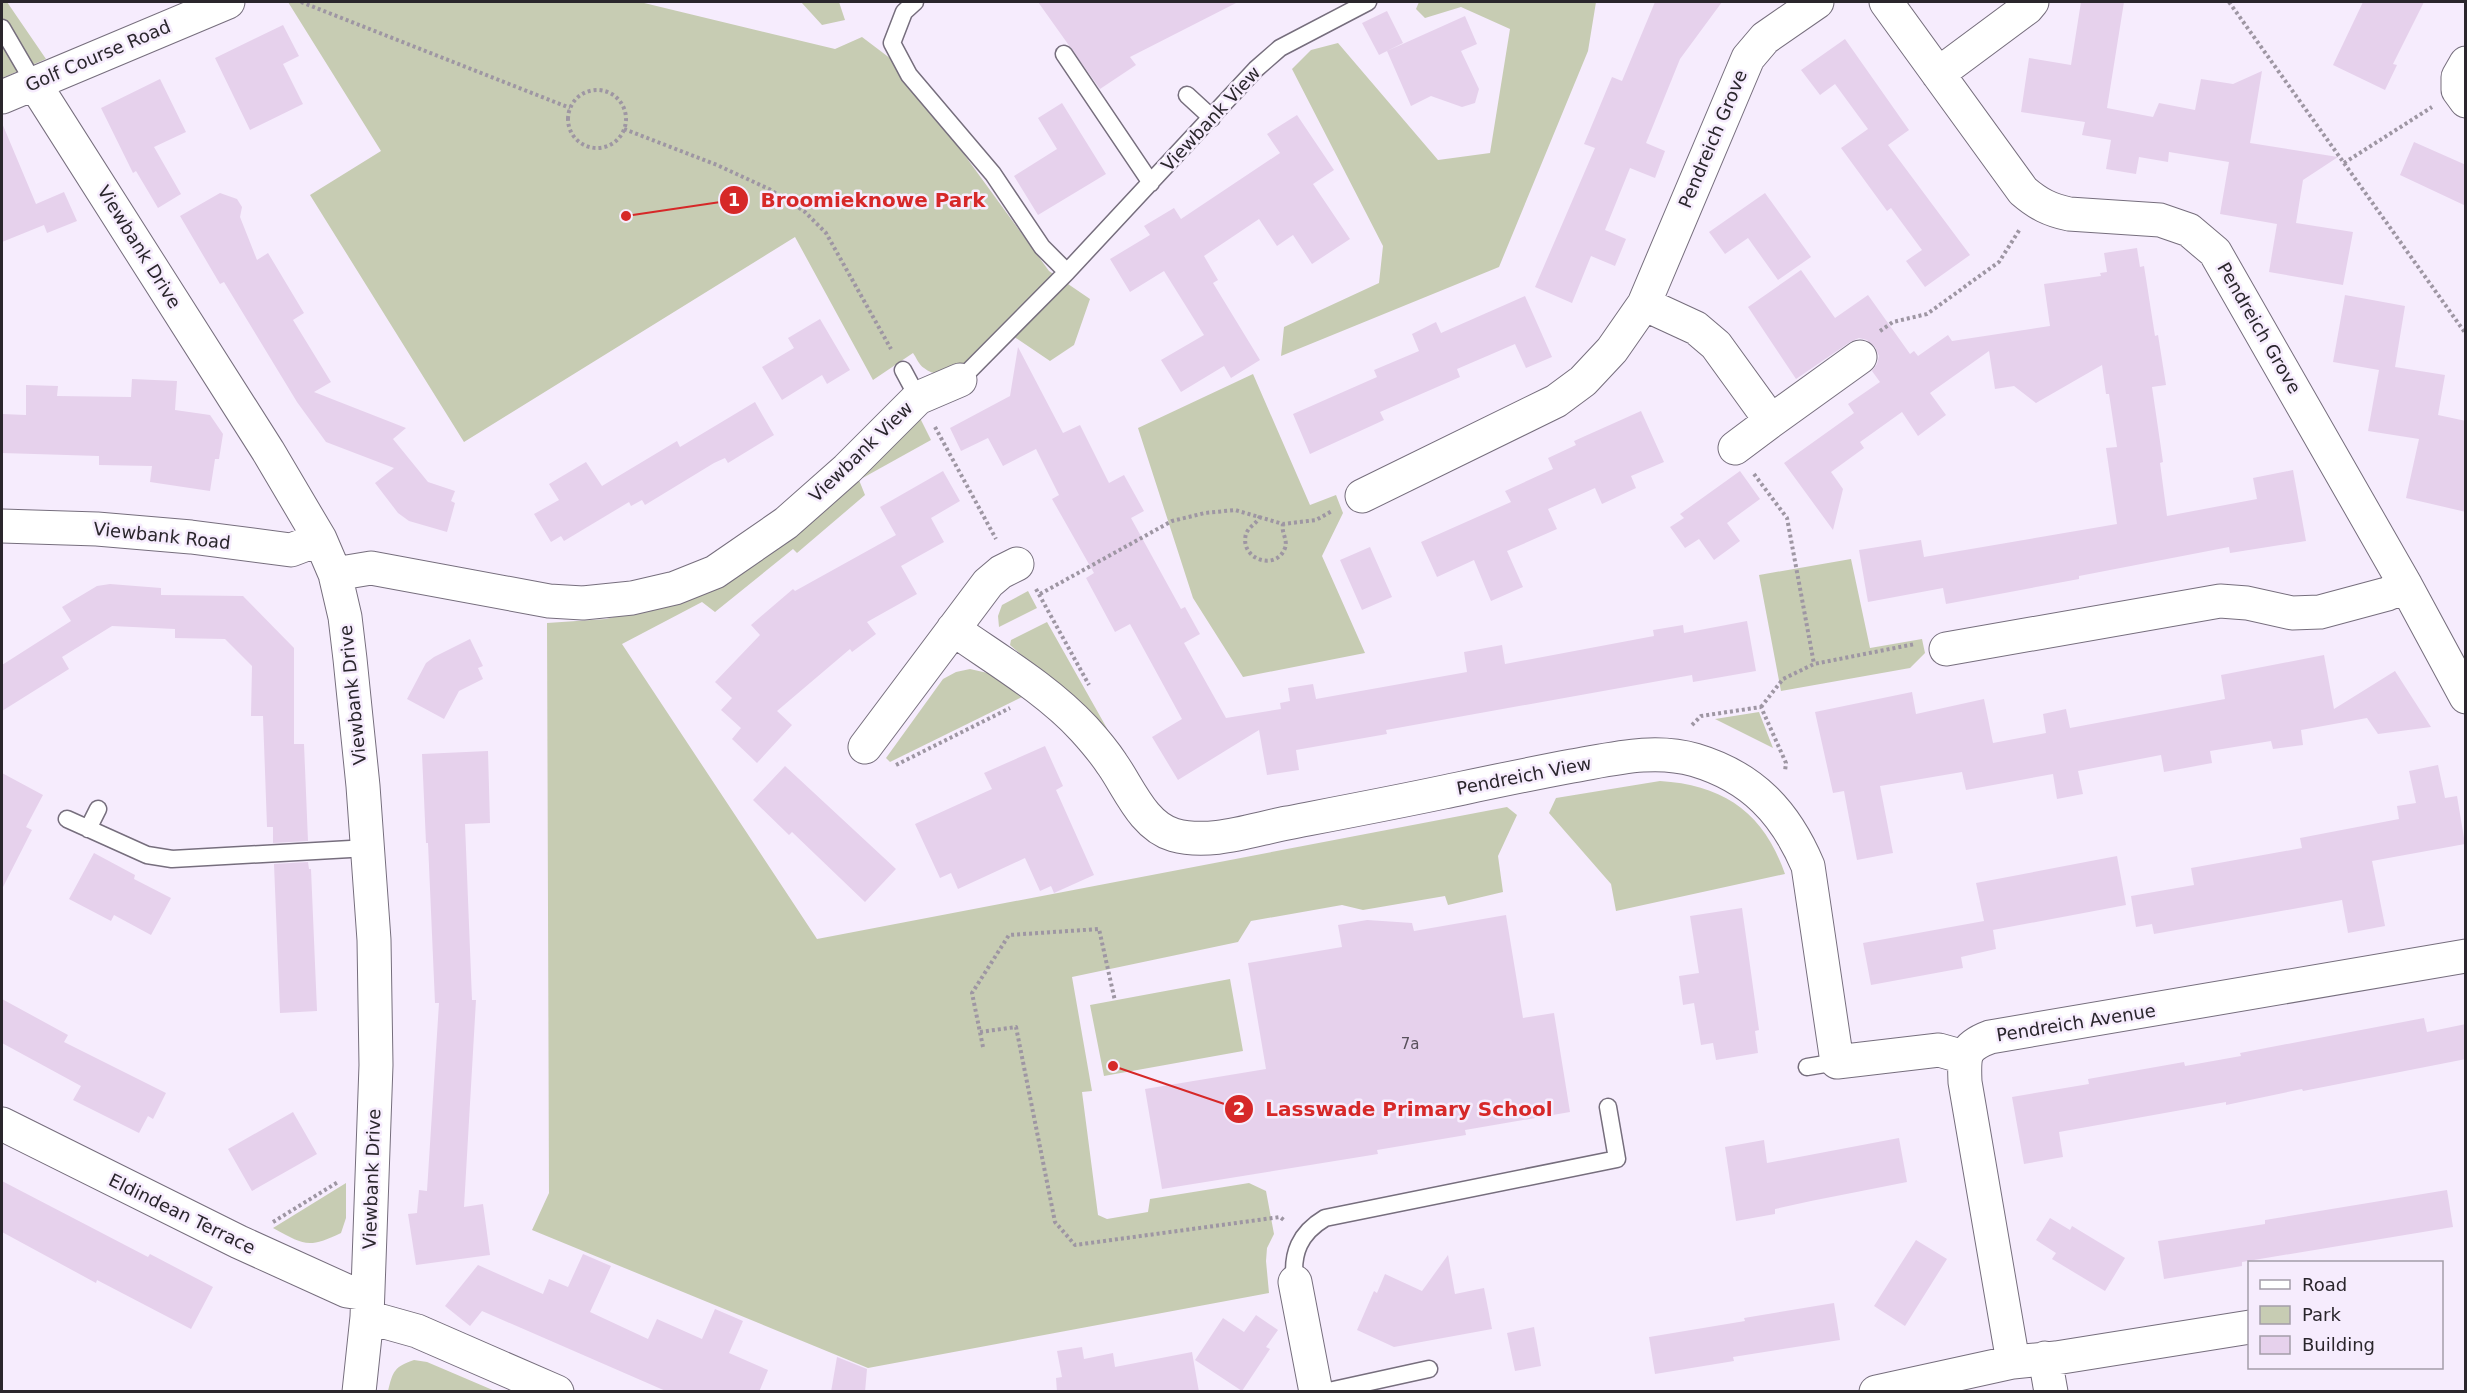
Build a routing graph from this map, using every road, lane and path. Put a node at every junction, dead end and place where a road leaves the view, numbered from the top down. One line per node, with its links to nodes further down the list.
1 (228, 2): 12 (street, Golf Course Road)
2 (301, 2): 16 (path)
3 (915, 2): 22 (lane)
4 (1368, 2): 17 (lane, Viewbank View)
5 (1817, 2): 23 (street, Pendreich Grove)
6 (1886, 2): 11 (street, Pendreich Grove)
7 (2031, 2): 11 (street)
8 (2229, 2): 19 (path)
9 (2, 28): 12 (lane)
10 (1064, 54): 20 (lane)
11 (1938, 74): 21 (street, Pendreich Grove)
12 (34, 83): 15 (street, Golf Course Road); 34 (street, Viewbank Drive)
13 (2463, 85): 19 (path)
14 (1186, 95): 17 (lane)
15 (2, 97)
16 (570, 108): 18 (path); 18 (path)
17 (1212, 118): 20 (lane, Viewbank View)
18 (624, 129): 27 (path)
19 (2344, 163): 24 (path)
20 (1151, 183): 22 (lane, Viewbank View)
21 (2037, 204): 25 (path); 37 (street, Pendreich Grove)
22 (1068, 272): 26 (lane, Viewbank View)
23 (1644, 304): 28 (street); 30 (street, Pendreich Grove)
24 (2466, 334)
25 (1860, 357): 28 (street)
26 (960, 380): 27 (street, Viewbank View)
27 (911, 384): 36 (street, Viewbank View)
28 (1771, 421): 29 (street)
29 (1735, 448): 41 (path)
30 (1362, 496): 32 (path)
31 (1260, 516): 32 (path); 32 (path); 38 (path)
32 (1283, 524)
33 (2, 526): 34 (street, Viewbank Road)
34 (320, 539): 36 (street, Viewbank Drive)
35 (1017, 564): 39 (street)
36 (335, 574): 49 (street, Viewbank Drive)
37 (2406, 586): 40 (street); 43 (street, Pendreich Grove)
38 (1040, 594)
39 (953, 629): 42 (street, Pendreich View); 45 (street)
40 (1946, 649): 41 (path)
41 (1814, 664): 44 (path)
42 (1043, 692): 45 (path); 54 (street, Pendreich View)
43 (2466, 697)
44 (1761, 707)
45 (865, 747)
46 (98, 809): 48 (lane)
47 (67, 819): 48 (lane)
48 (88, 829): 49 (lane)
49 (368, 849): 57 (street, Viewbank Drive)
50 (2466, 956): 54 (street, Pendreich Avenue)
51 (1115, 1001): 52 (path)
52 (980, 1032): 53 (path); 58 (path)
53 (983, 1047)
54 (1964, 1057): 65 (street)
55 (1608, 1107): 58 (lane)
56 (2, 1124): 59 (street, Eldindean Terrace)
57 (373, 1161): 59 (path); 61 (street, Viewbank Drive)
58 (1302, 1237): 60 (lane)
59 (239, 1242): 61 (street, Eldindean Terrace)
60 (1295, 1282): 68 (street)
61 (367, 1306): 66 (street, Viewbank Drive); 67 (street, Eldindean Terrace)
62 (2248, 1327): 63 (street)
63 (2045, 1358): 65 (street); 71 (street)
64 (1429, 1369): 69 (lane)
65 (1996, 1374): 70 (street)
66 (359, 1392)
67 (557, 1392)
68 (1316, 1392)
69 (1324, 1392)
70 (1876, 1392)
71 (2051, 1392)

